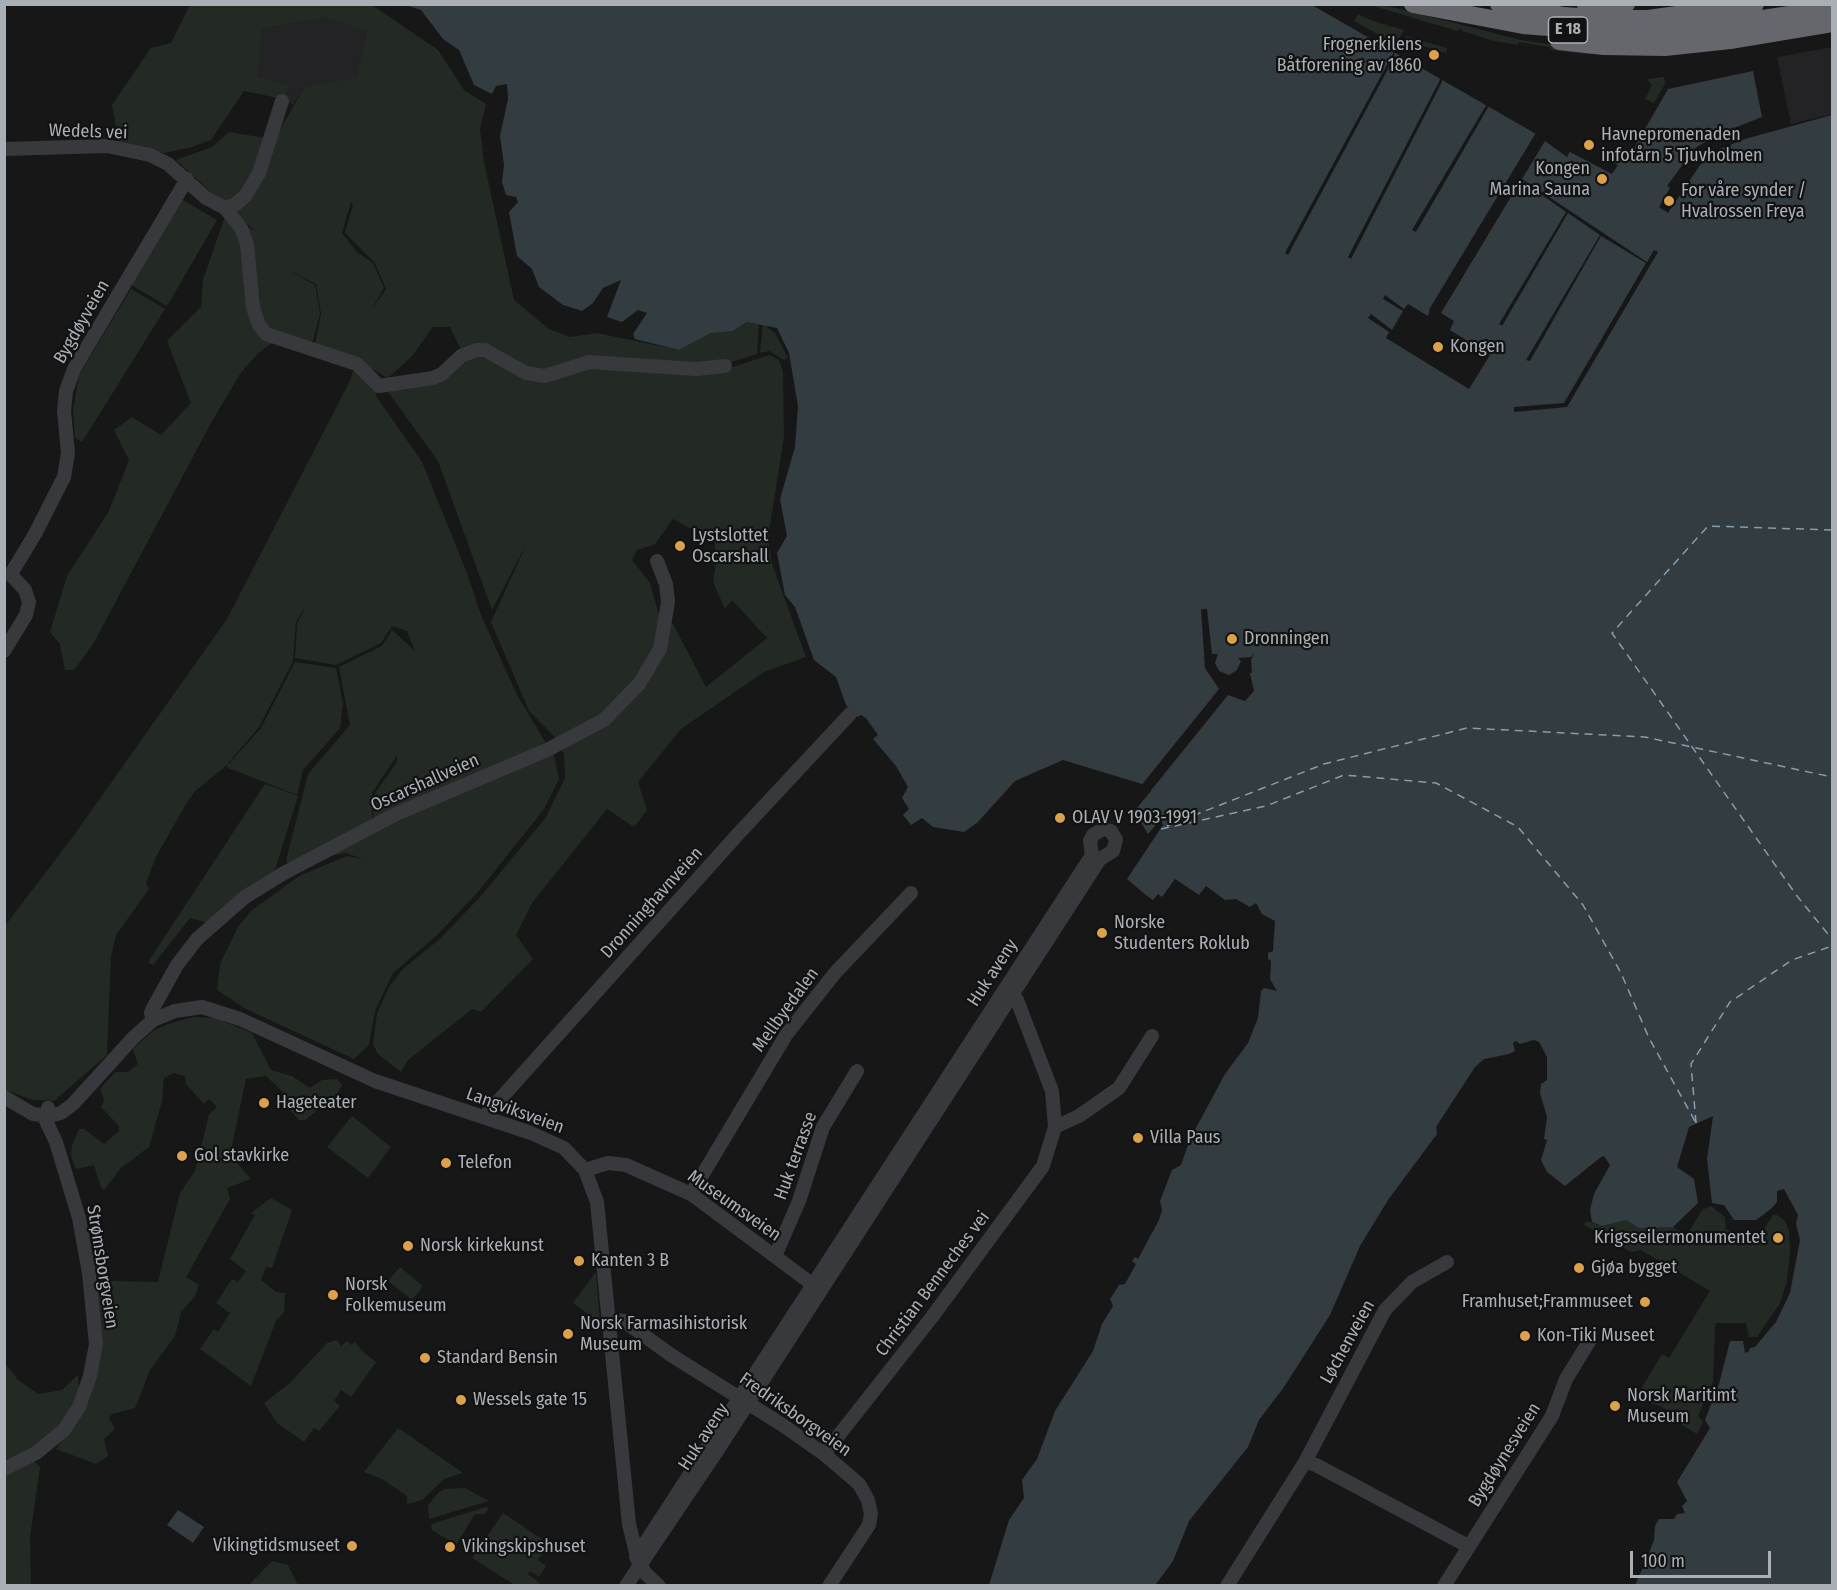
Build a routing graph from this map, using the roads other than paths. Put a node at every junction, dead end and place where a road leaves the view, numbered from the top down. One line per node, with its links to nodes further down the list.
1 (1413, 4): 6 (highway)
2 (1499, 4): 5 (highway, E 18)
3 (1626, 4): 5 (highway)
4 (1755, 4): 5 (highway, E 18)
5 (1527, 9)
6 (1831, 16)
7 (282, 101): 10 (street)
8 (4, 149): 9 (street, Wedels vei)
9 (186, 179): 10 (street, Wedels vei); 13 (street, Bygdøyveien)
10 (225, 208): 11 (street, Wedels vei)
11 (725, 366)
12 (657, 561): 18 (street, Oscarshallveien)
13 (4, 651)
14 (849, 714): 23 (street, Dronninghavnveien)
15 (911, 893): 26 (street, Mellbyedalen)
16 (1048, 929): 16 (street, Huk aveny); 17 (street, Huk aveny)
17 (1008, 991): 24 (street, Christian Benneches vei); 29 (street, Huk aveny)
18 (153, 1020): 22 (street, Langviksveien); 23 (street, Langviksveien)
19 (1152, 1036): 24 (street)
20 (857, 1071): 27 (street, Huk terrasse)
21 (7, 1099): 22 (street)
22 (49, 1113): 35 (street, Strømsborgveien)
23 (484, 1118): 25 (street, Langviksveien)
24 (1055, 1127): 33 (street, Christian Benneches vei)
25 (585, 1170): 26 (street, Museumsveien); 30 (street, Langviksveien)
26 (691, 1194): 27 (street, Museumsveien)
27 (775, 1256): 29 (street, Museumsveien)
28 (1447, 1262): 34 (street, Løchenveien)
29 (816, 1288): 32 (street, Huk aveny)
30 (609, 1319): 32 (street, Fredriksborgveien); 37 (street, Langviksveien)
31 (1590, 1340): 36 (street, Bygdøynesveien)
32 (744, 1399): 33 (street, Fredriksborgveien); 37 (street, Huk aveny)
33 (824, 1454): 40 (street, Fredriksborgveien)
34 (1305, 1462): 36 (street); 41 (street, Løchenveien)
35 (4, 1469)
36 (1468, 1546): 42 (street, Bygdøynesveien)
37 (638, 1561): 38 (street, Huk aveny); 39 (street)
38 (626, 1586)
39 (659, 1586)
40 (829, 1586)
41 (1227, 1586)
42 (1444, 1586)

